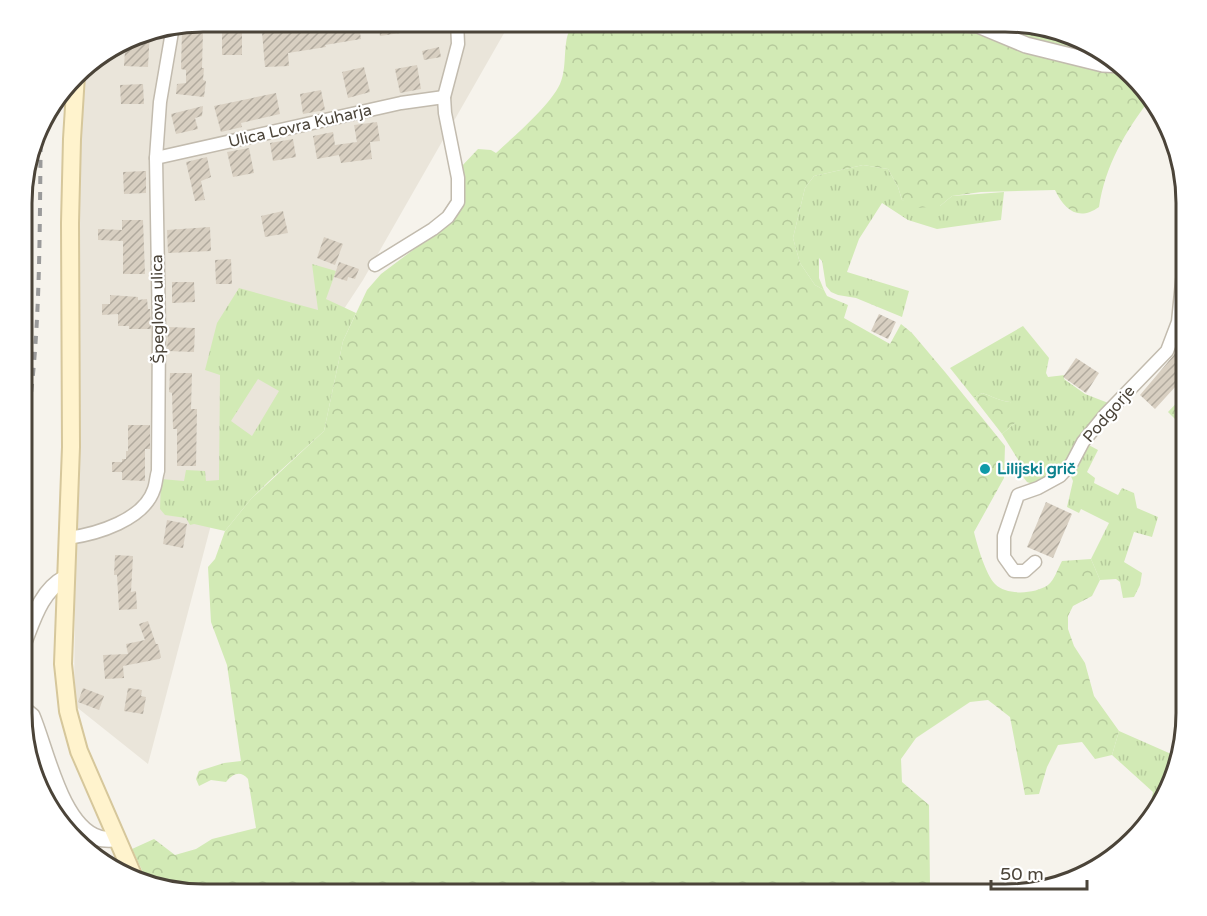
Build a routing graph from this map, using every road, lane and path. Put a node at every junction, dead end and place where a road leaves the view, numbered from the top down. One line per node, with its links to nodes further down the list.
1 (457, 32): 6 (street)
2 (995, 32): 4 (street)
3 (172, 35): 7 (street, Špeglova ulica)
4 (1105, 64)
5 (75, 88): 10 (main road)
6 (444, 97): 7 (street, Ulica Lovra Kuharja); 8 (street)
7 (156, 158): 10 (street, Špeglova ulica)
8 (375, 265)
9 (1176, 328): 11 (street, Podgorje)
10 (68, 538): 12 (main road)
11 (1035, 562)
12 (65, 578): 13 (street); 15 (main road)
13 (32, 624)
14 (32, 716): 15 (street)
15 (117, 839): 16 (main road)
16 (130, 869)

